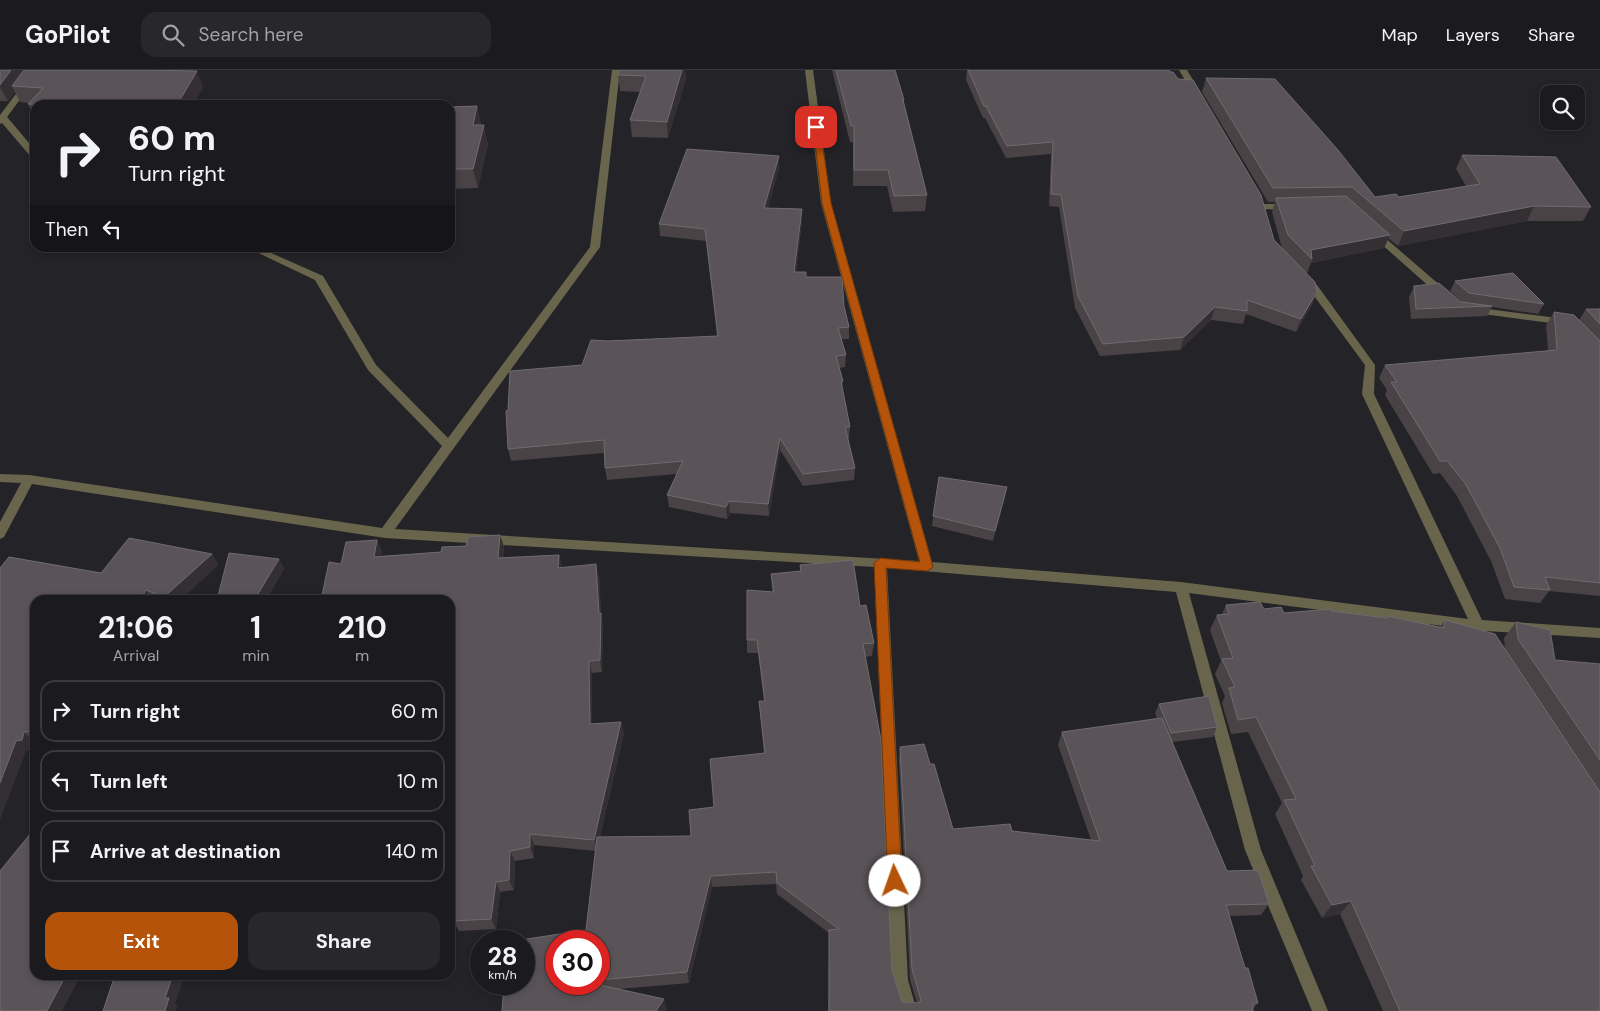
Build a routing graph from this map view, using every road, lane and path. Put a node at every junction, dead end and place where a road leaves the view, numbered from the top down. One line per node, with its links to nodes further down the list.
1 (38, 70): 6 (street)
2 (616, 70): 14 (street)
3 (809, 70): 20 (street)
4 (1183, 70): 5 (street)
5 (1204, 104)
6 (1, 119): 7 (street)
7 (30, 151)
8 (1304, 206): 9 (street)
9 (1263, 207)
10 (1365, 225): 13 (street)
11 (262, 252): 14 (street)
12 (1300, 275): 22 (street)
13 (1576, 329)
14 (449, 446): 17 (street)
15 (0, 478): 16 (street)
16 (29, 479): 17 (street); 18 (street)
17 (386, 533): 19 (street)
18 (0, 534)
19 (880, 563): 20 (street); 25 (street)
20 (927, 567): 21 (street)
21 (1181, 587): 22 (street); 26 (street)
22 (1477, 625): 23 (street); 24 (street)
23 (1600, 633)
24 (1488, 641)
25 (909, 1011)
26 (1320, 1011)

